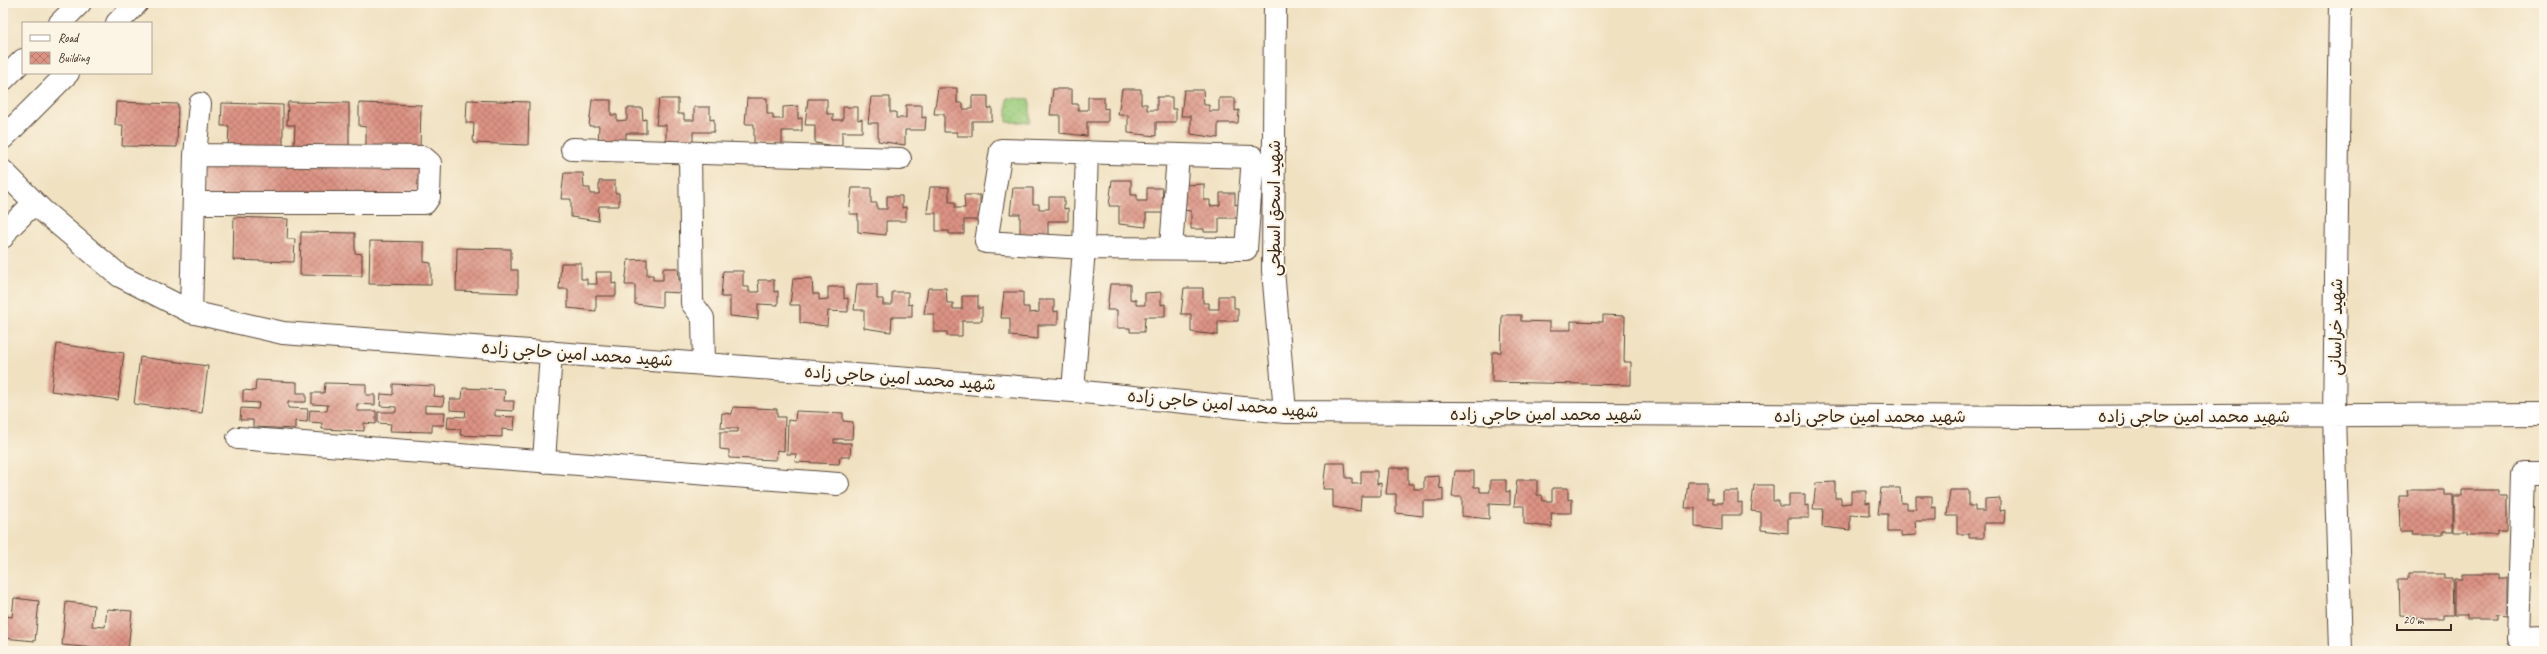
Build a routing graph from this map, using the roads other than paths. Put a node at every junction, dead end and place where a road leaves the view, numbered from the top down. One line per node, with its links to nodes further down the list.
1 (80, 3): 5 (street)
2 (137, 3): 6 (street)
3 (1275, 3): 28 (street, شهید اسحق اسطحی)
4 (2340, 3): 30 (street, شهید خراسانی)
5 (61, 22)
6 (119, 22)
7 (22, 61): 9 (street)
8 (67, 74): 11 (street)
9 (3, 80)
10 (200, 104): 15 (street)
11 (3, 138)
12 (572, 149): 14 (street)
13 (1087, 152): 16 (street); 22 (street); 22 (street)
14 (690, 154): 17 (street); 26 (street)
15 (195, 155): 20 (street); 20 (street)
16 (1178, 155): 23 (street); 23 (street)
17 (900, 159)
18 (3, 171): 19 (street, شهید محمد امین حاجی زاده)
19 (34, 203): 21 (street); 24 (street, شهید محمد امین حاجی زاده)
20 (194, 203): 24 (street)
21 (3, 237)
22 (1084, 248): 23 (street); 27 (street)
23 (1171, 248)
24 (191, 312): 25 (street, شهید محمد امین حاجی زاده)
25 (551, 352): 26 (street, شهید محمد امین حاجی زاده); 32 (street)
26 (704, 363): 27 (street, شهید محمد امین حاجی زاده)
27 (1073, 391): 28 (street, شهید محمد امین حاجی زاده)
28 (1285, 412): 30 (street, شهید محمد امین حاجی زاده)
29 (2544, 414): 30 (street, شهید محمد امین حاجی زاده)
30 (2334, 416): 36 (street, شهید خراسانی)
31 (238, 438): 32 (street)
32 (544, 462): 34 (street)
33 (2544, 474): 35 (street)
34 (838, 484)
35 (2544, 637)
36 (2341, 651)

